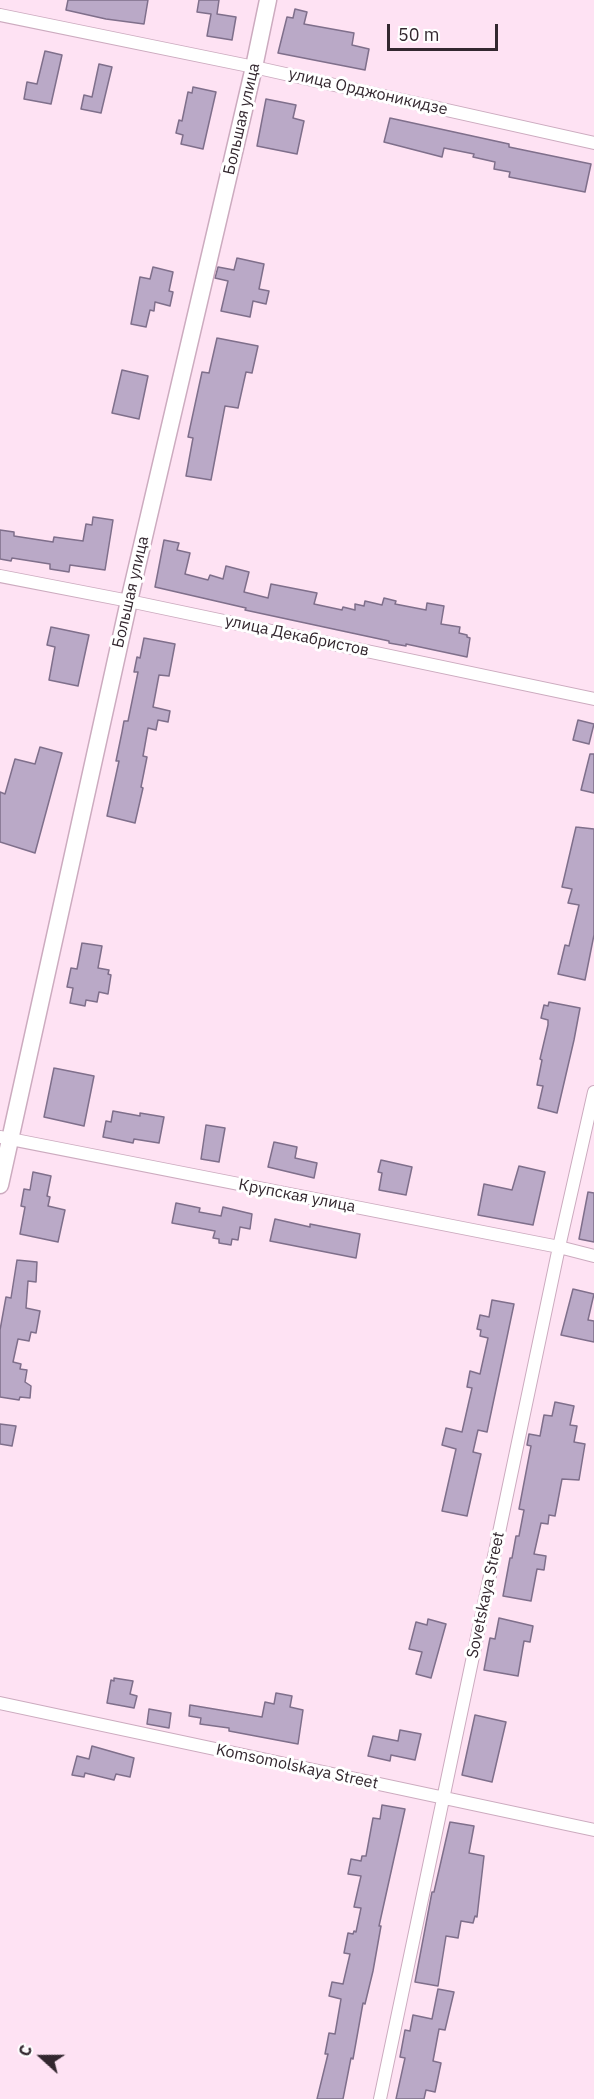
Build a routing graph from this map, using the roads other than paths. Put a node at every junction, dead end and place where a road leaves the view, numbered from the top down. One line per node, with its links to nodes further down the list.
1 (268, 0): 3 (street, Большая улица)
2 (0, 15): 3 (street, улица Орджоникидзе)
3 (254, 67): 4 (street, улица Орджоникидзе); 6 (street, Большая улица)
4 (594, 143)
5 (0, 576): 6 (street, улица Декабристов)
6 (129, 601): 7 (street, улица Декабристов); 9 (street, Большая улица)
7 (594, 699)
8 (594, 1092): 11 (street, Sovetskaya Street)
9 (5, 1138): 10 (street, Большая улица); 11 (street, Крупская улица)
10 (0, 1185)
11 (559, 1247): 12 (street, Крупская улица); 14 (street, Sovetskaya Street)
12 (594, 1256)
13 (0, 1703): 14 (street, Komsomolskaya Street)
14 (443, 1799): 15 (street, Komsomolskaya Street); 16 (street, Sovetskaya Street)
15 (594, 1830)
16 (380, 2099)

